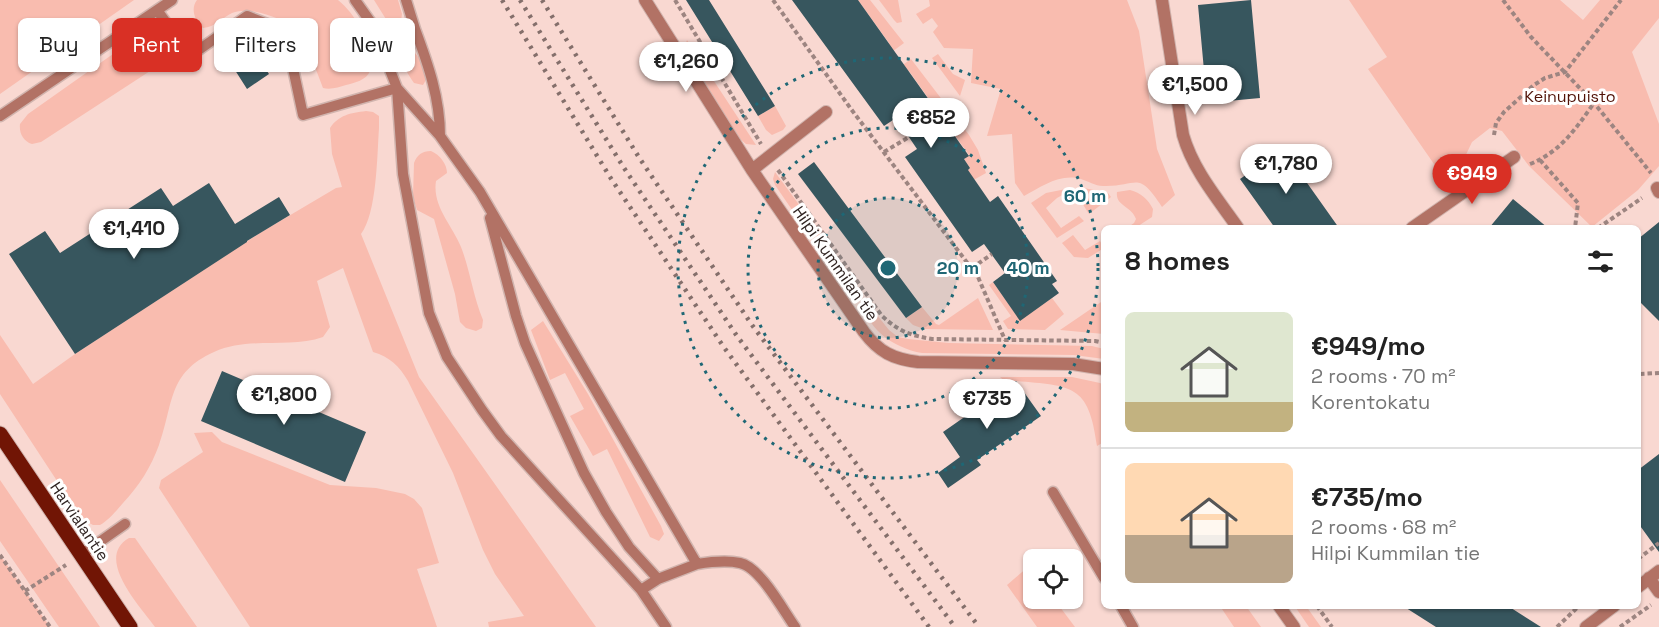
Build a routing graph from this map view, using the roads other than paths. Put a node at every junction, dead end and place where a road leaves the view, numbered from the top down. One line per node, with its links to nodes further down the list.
1 (172, 0): 6 (lane)
2 (355, 0): 7 (lane)
3 (406, 0): 8 (lane)
4 (645, 0): 16 (street, Hilpi Kummilan tie)
5 (1162, 0): 18 (street)
6 (157, 10): 11 (lane); 13 (lane)
7 (368, 18)
8 (411, 18)
9 (415, 32): 14 (lane)
10 (391, 72): 11 (lane)
11 (397, 88): 14 (lane); 30 (lane)
12 (826, 112): 16 (street)
13 (0, 116)
14 (440, 136): 17 (lane)
15 (1514, 157): 19 (street)
16 (752, 170): 20 (street, Hilpi Kummilan tie)
17 (487, 206): 25 (lane); 28 (lane)
18 (1236, 225)
19 (1416, 225)
20 (1101, 369)
21 (0, 434): 24 (main road, Harvialantie)
22 (1053, 492): 26 (lane)
23 (125, 524): 24 (lane)
24 (81, 555): 36 (main road, Harvialantie)
25 (697, 564): 28 (lane); 35 (lane)
26 (1101, 573)
27 (1654, 574): 29 (street); 31 (street)
28 (658, 579): 30 (lane)
29 (1641, 585)
30 (641, 590): 37 (lane)
31 (1659, 592)
32 (1123, 609): 38 (lane)
33 (1281, 609): 39 (street)
34 (1610, 609): 40 (street)
35 (794, 626)
36 (130, 627)
37 (666, 627)
38 (1133, 627)
39 (1294, 627)
40 (1586, 627)

